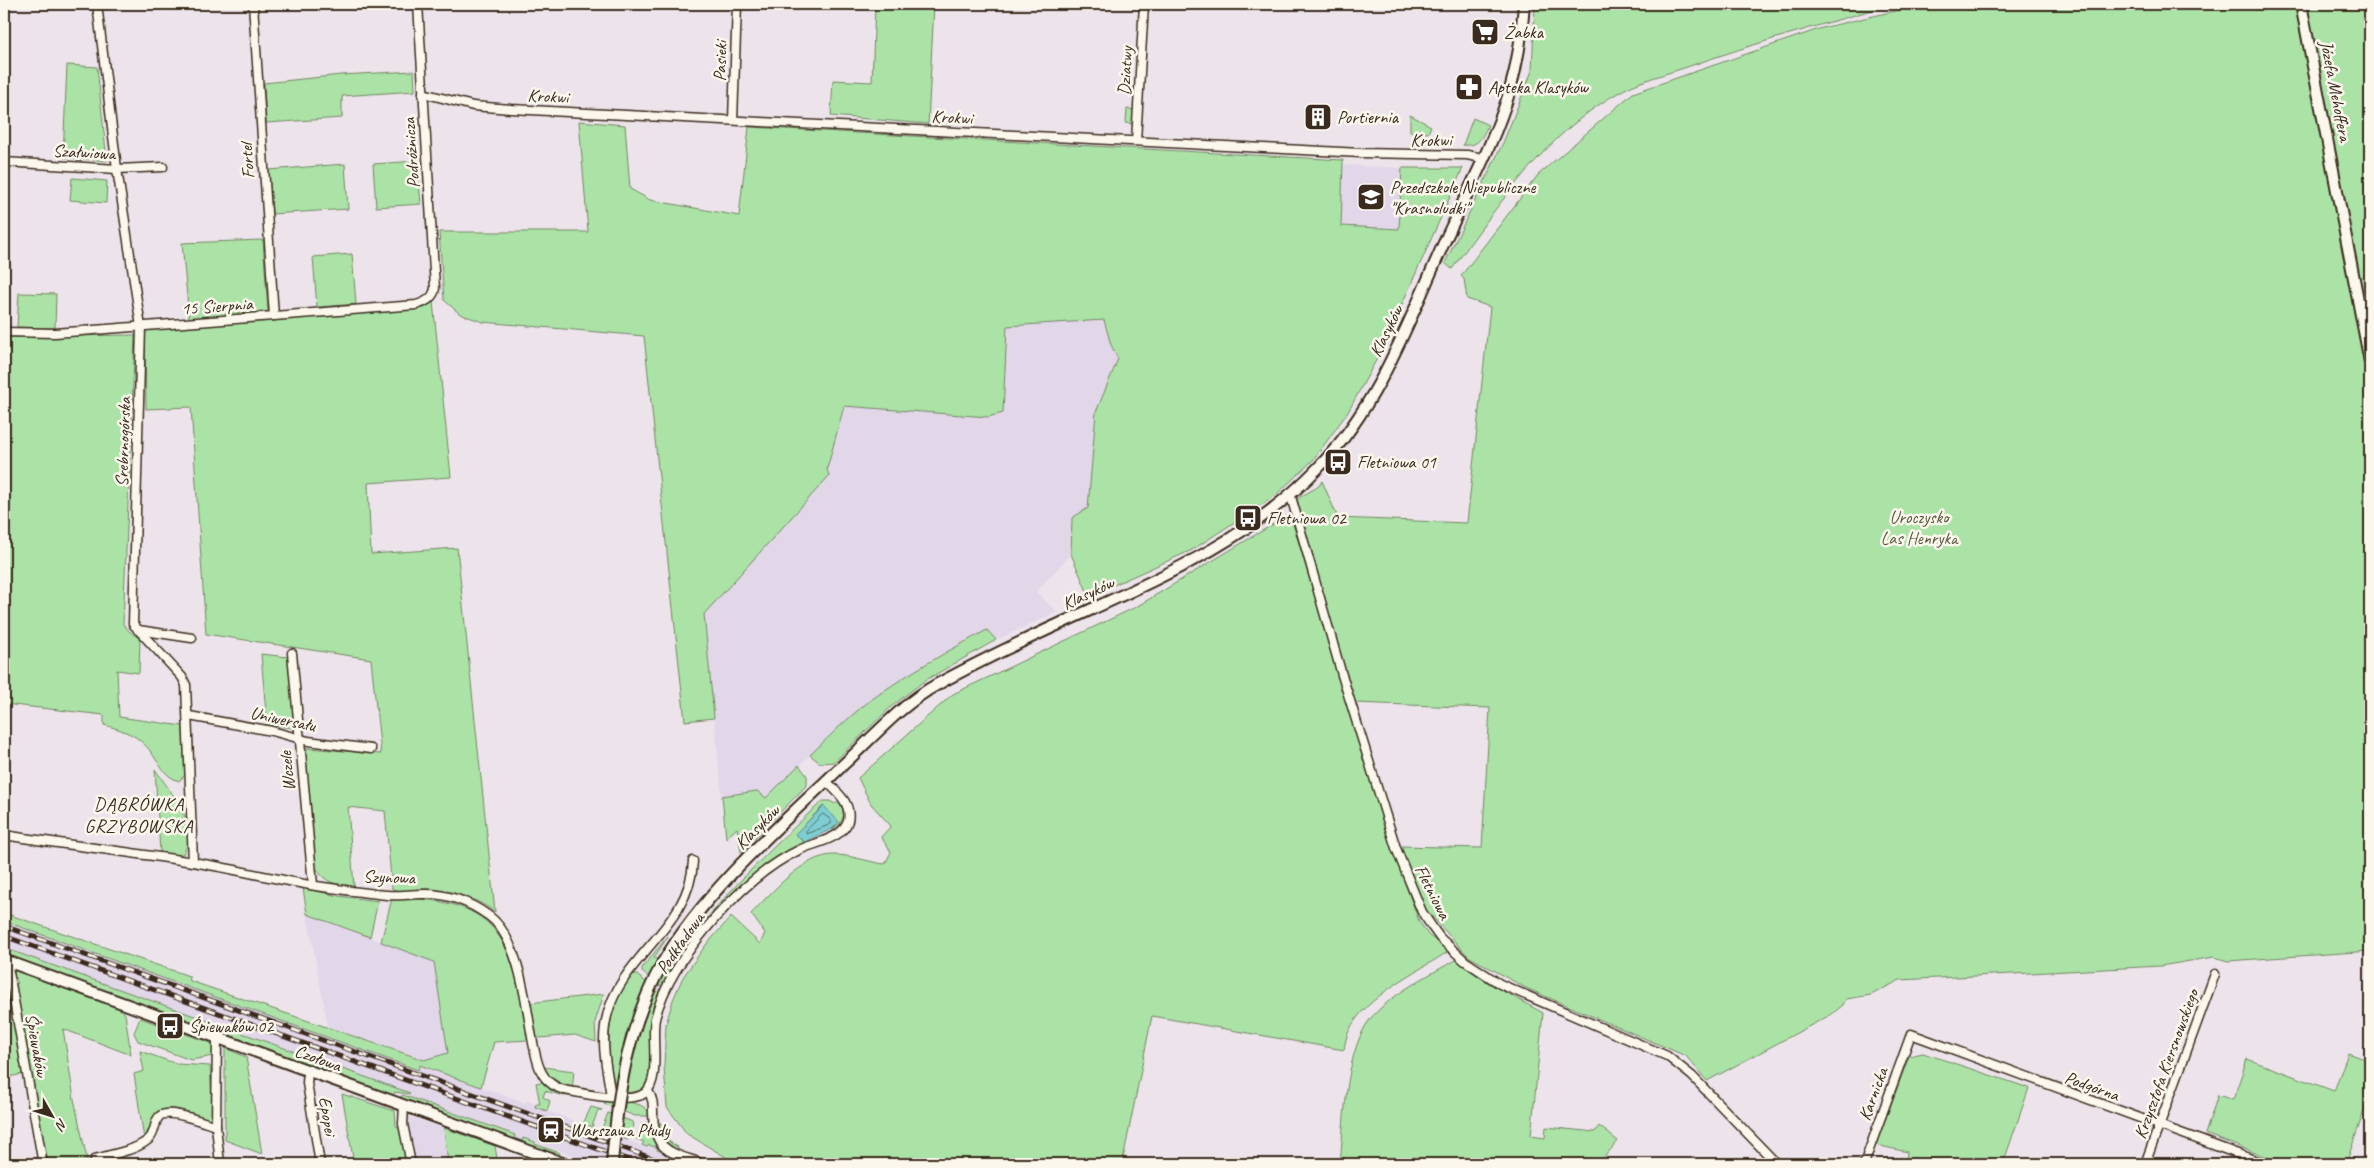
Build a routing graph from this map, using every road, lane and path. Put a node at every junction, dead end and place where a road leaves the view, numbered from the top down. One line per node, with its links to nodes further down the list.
1 (97, 4): 14 (street, Srebrnogórska)
2 (253, 4): 16 (street, Fortel)
3 (418, 4): 8 (street, Podróżnicza)
4 (738, 4): 9 (street, Pasieki)
5 (1144, 4): 10 (street, Dziatwy)
6 (1524, 4): 11 (street, Klasyków)
7 (2301, 4): 19 (street, Józefa Mehoffera)
8 (423, 93): 9 (street, Krokwi); 15 (street, Podróżnicza)
9 (733, 120): 10 (street, Krokwi)
10 (1136, 141): 11 (street, Krokwi)
11 (1482, 158): 20 (street, Klasyków)
12 (4, 162): 14 (street, Szałwiowa)
13 (163, 167): 14 (street, Szałwiowa)
14 (117, 169): 17 (street, Srebrnogórska)
15 (430, 298): 16 (street, 15 Sierpnia)
16 (274, 316): 17 (street, 15 Sierpnia)
17 (141, 327): 18 (street, 15 Sierpnia); 21 (street, Srebrnogórska)
18 (4, 332)
19 (2370, 362)
20 (1290, 493): 27 (street, Klasyków); 50 (street, Fletniowa)
21 (138, 630): 22 (street); 24 (street)
22 (192, 638)
23 (292, 653): 25 (street, Wczele)
24 (189, 716): 25 (street, Uniwersału); 30 (street)
25 (298, 739): 26 (street, Uniwersału); 31 (street, Wczele)
26 (371, 749)
27 (826, 782): 37 (street, Podkładowa); 48 (street, Klasyków, bridge)
28 (4, 835): 30 (street, Szynowa)
29 (693, 861): 38 (street)
30 (193, 862): 31 (street, Szynowa)
31 (313, 886): 38 (street, Szynowa)
32 (5, 960): 35 (street, Czołowa); 42 (street, Śpiewaków)
33 (2215, 974): 41 (street, Krzysztofa Kiersnowskiego)
34 (1911, 1034): 41 (street, Podgórna); 51 (street, Karnicka)
35 (217, 1037): 36 (street, Czołowa); 40 (street)
36 (308, 1072): 39 (street, Czołowa); 45 (street, Epopei)
37 (648, 1091): 38 (street, Szynowa); 49 (street, Podkładowa)
38 (611, 1096)
39 (404, 1105): 46 (street); 47 (street, Czołowa)
40 (216, 1126): 43 (street); 44 (street)
41 (2158, 1127): 52 (street, Krzysztofa Kiersnowskiego); 53 (street, Podgórna)
42 (43, 1164)
43 (96, 1164)
44 (220, 1164)
45 (320, 1164)
46 (411, 1164)
47 (565, 1164)
48 (612, 1164)
49 (704, 1164)
50 (1776, 1164)
51 (1864, 1164)
52 (2145, 1164)
53 (2265, 1164)

